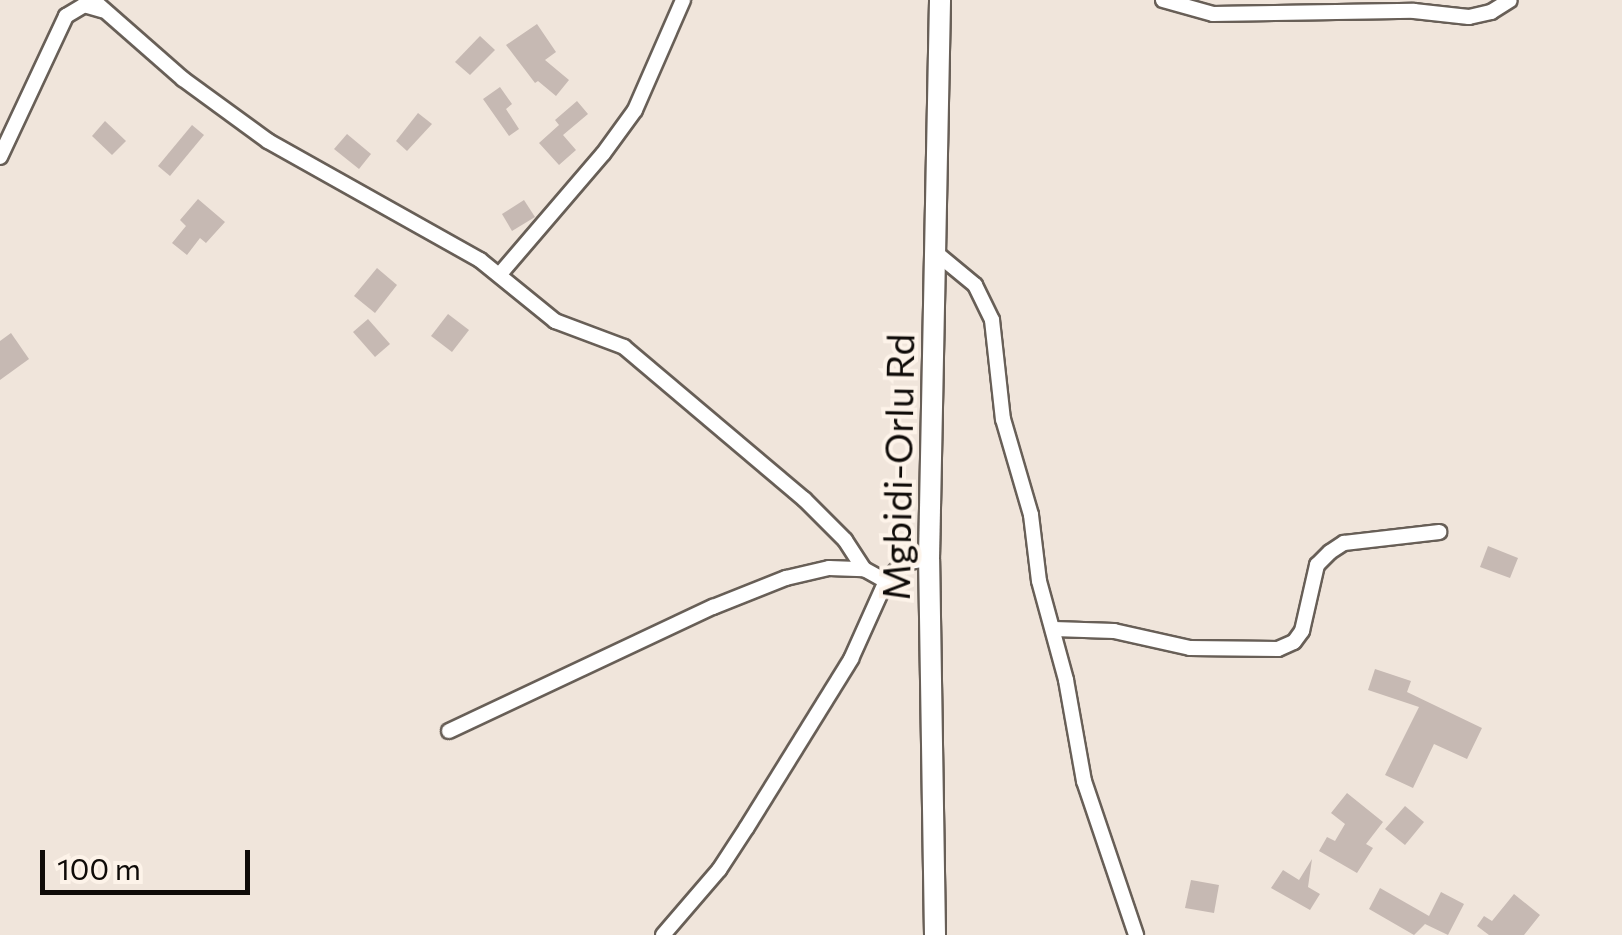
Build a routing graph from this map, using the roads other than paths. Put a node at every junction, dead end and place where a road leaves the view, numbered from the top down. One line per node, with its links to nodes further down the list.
1 (683, 0): 8 (street)
2 (940, 0): 7 (main road, Mgbidi-Orlu Rd)
3 (1163, 0): 4 (street)
4 (1510, 0)
5 (98, 5): 6 (street); 8 (street)
6 (1, 151)
7 (935, 252): 10 (main road, Mgbidi-Orlu Rd); 13 (street)
8 (500, 274): 11 (street)
9 (1439, 532): 13 (street)
10 (929, 559): 12 (street); 16 (main road, Mgbidi-Orlu Rd)
11 (864, 570): 12 (street); 14 (street)
12 (886, 581): 15 (street)
13 (1054, 629): 17 (street)
14 (448, 731)
15 (663, 935)
16 (935, 935)
17 (1136, 935)

